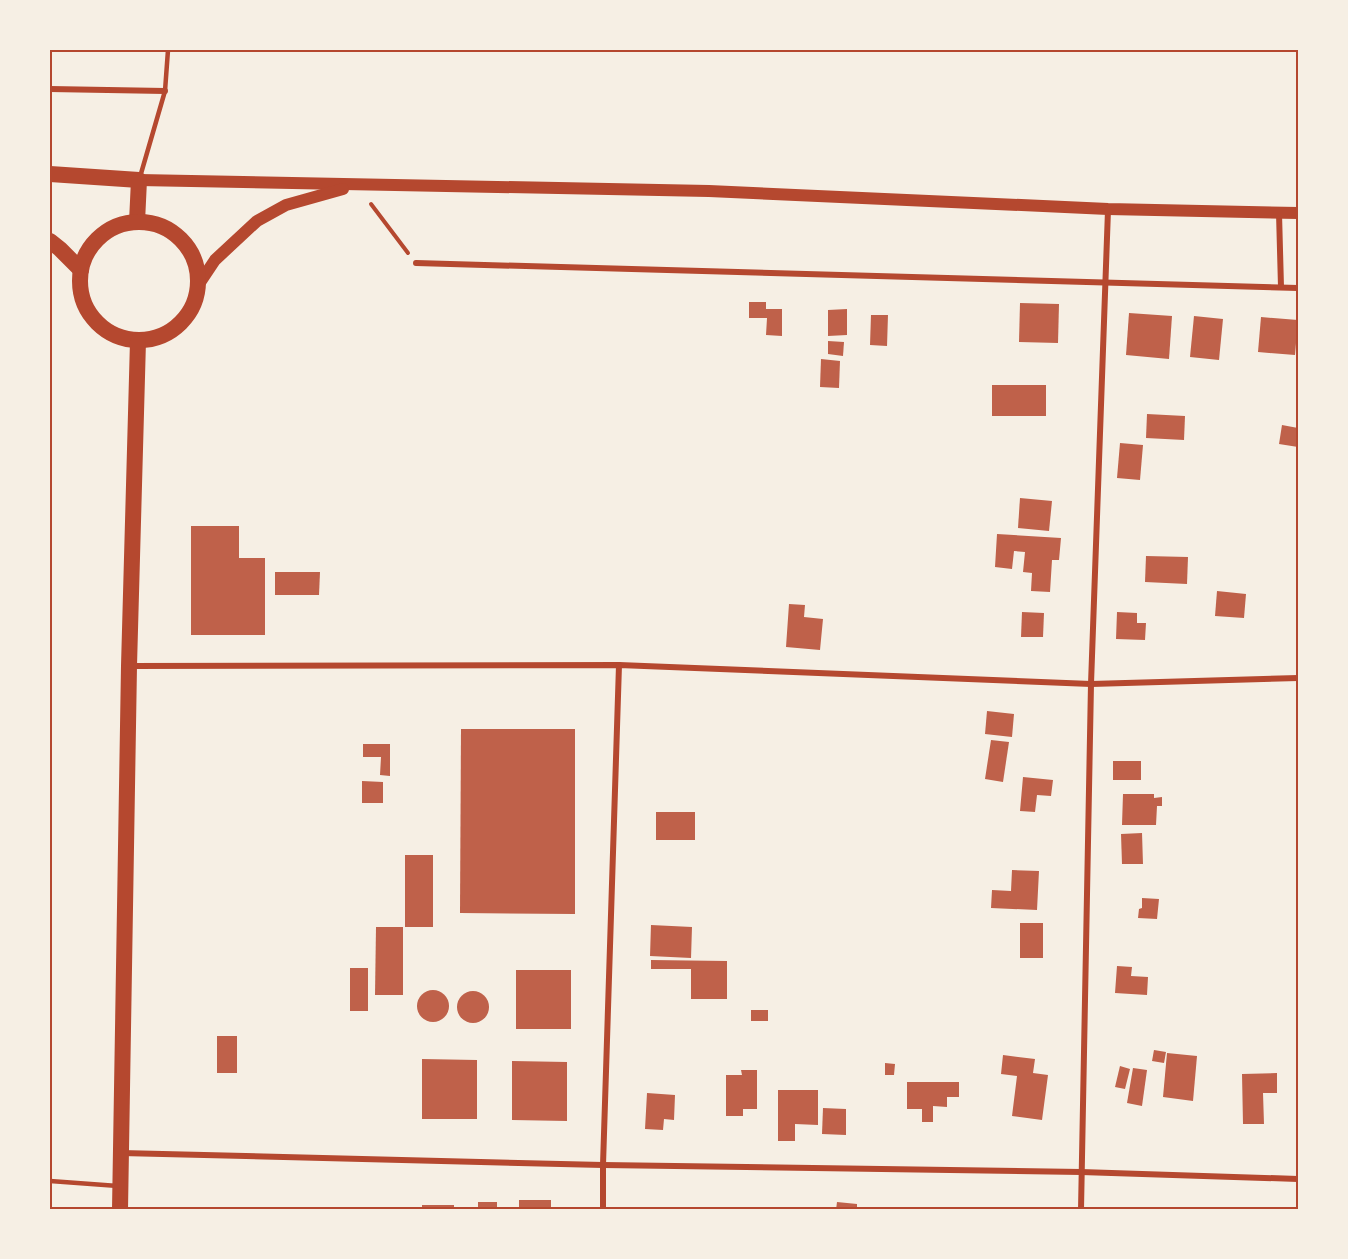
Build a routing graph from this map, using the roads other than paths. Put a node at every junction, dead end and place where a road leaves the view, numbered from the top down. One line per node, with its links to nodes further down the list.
1 (168, 50): 3 (lane)
2 (50, 89): 3 (street)
3 (165, 91): 5 (lane)
4 (50, 174): 5 (highway)
5 (139, 180): 6 (main road); 10 (highway)
6 (357, 185): 7 (main road); 15 (main road)
7 (1108, 209): 8 (main road); 14 (street)
8 (1279, 213): 9 (main road); 16 (street)
9 (1299, 213)
10 (137, 222): 13 (highway); 15 (highway)
11 (50, 241): 13 (highway)
12 (416, 263): 14 (street)
13 (81, 270): 18 (highway)
14 (1105, 283): 16 (street); 22 (street)
15 (199, 284): 18 (highway)
16 (1281, 287): 17 (street)
17 (1299, 288)
18 (138, 341): 20 (highway)
19 (619, 665): 20 (street); 22 (street); 24 (street)
20 (129, 666): 23 (highway)
21 (1299, 678): 22 (street)
22 (1091, 684): 25 (street)
23 (121, 1153): 24 (street); 28 (highway)
24 (603, 1165): 25 (street); 30 (street)
25 (1081, 1172): 26 (street); 31 (street)
26 (1299, 1179)
27 (50, 1181): 28 (lane)
28 (121, 1186): 29 (highway)
29 (120, 1209)
30 (603, 1209)
31 (1082, 1209)

